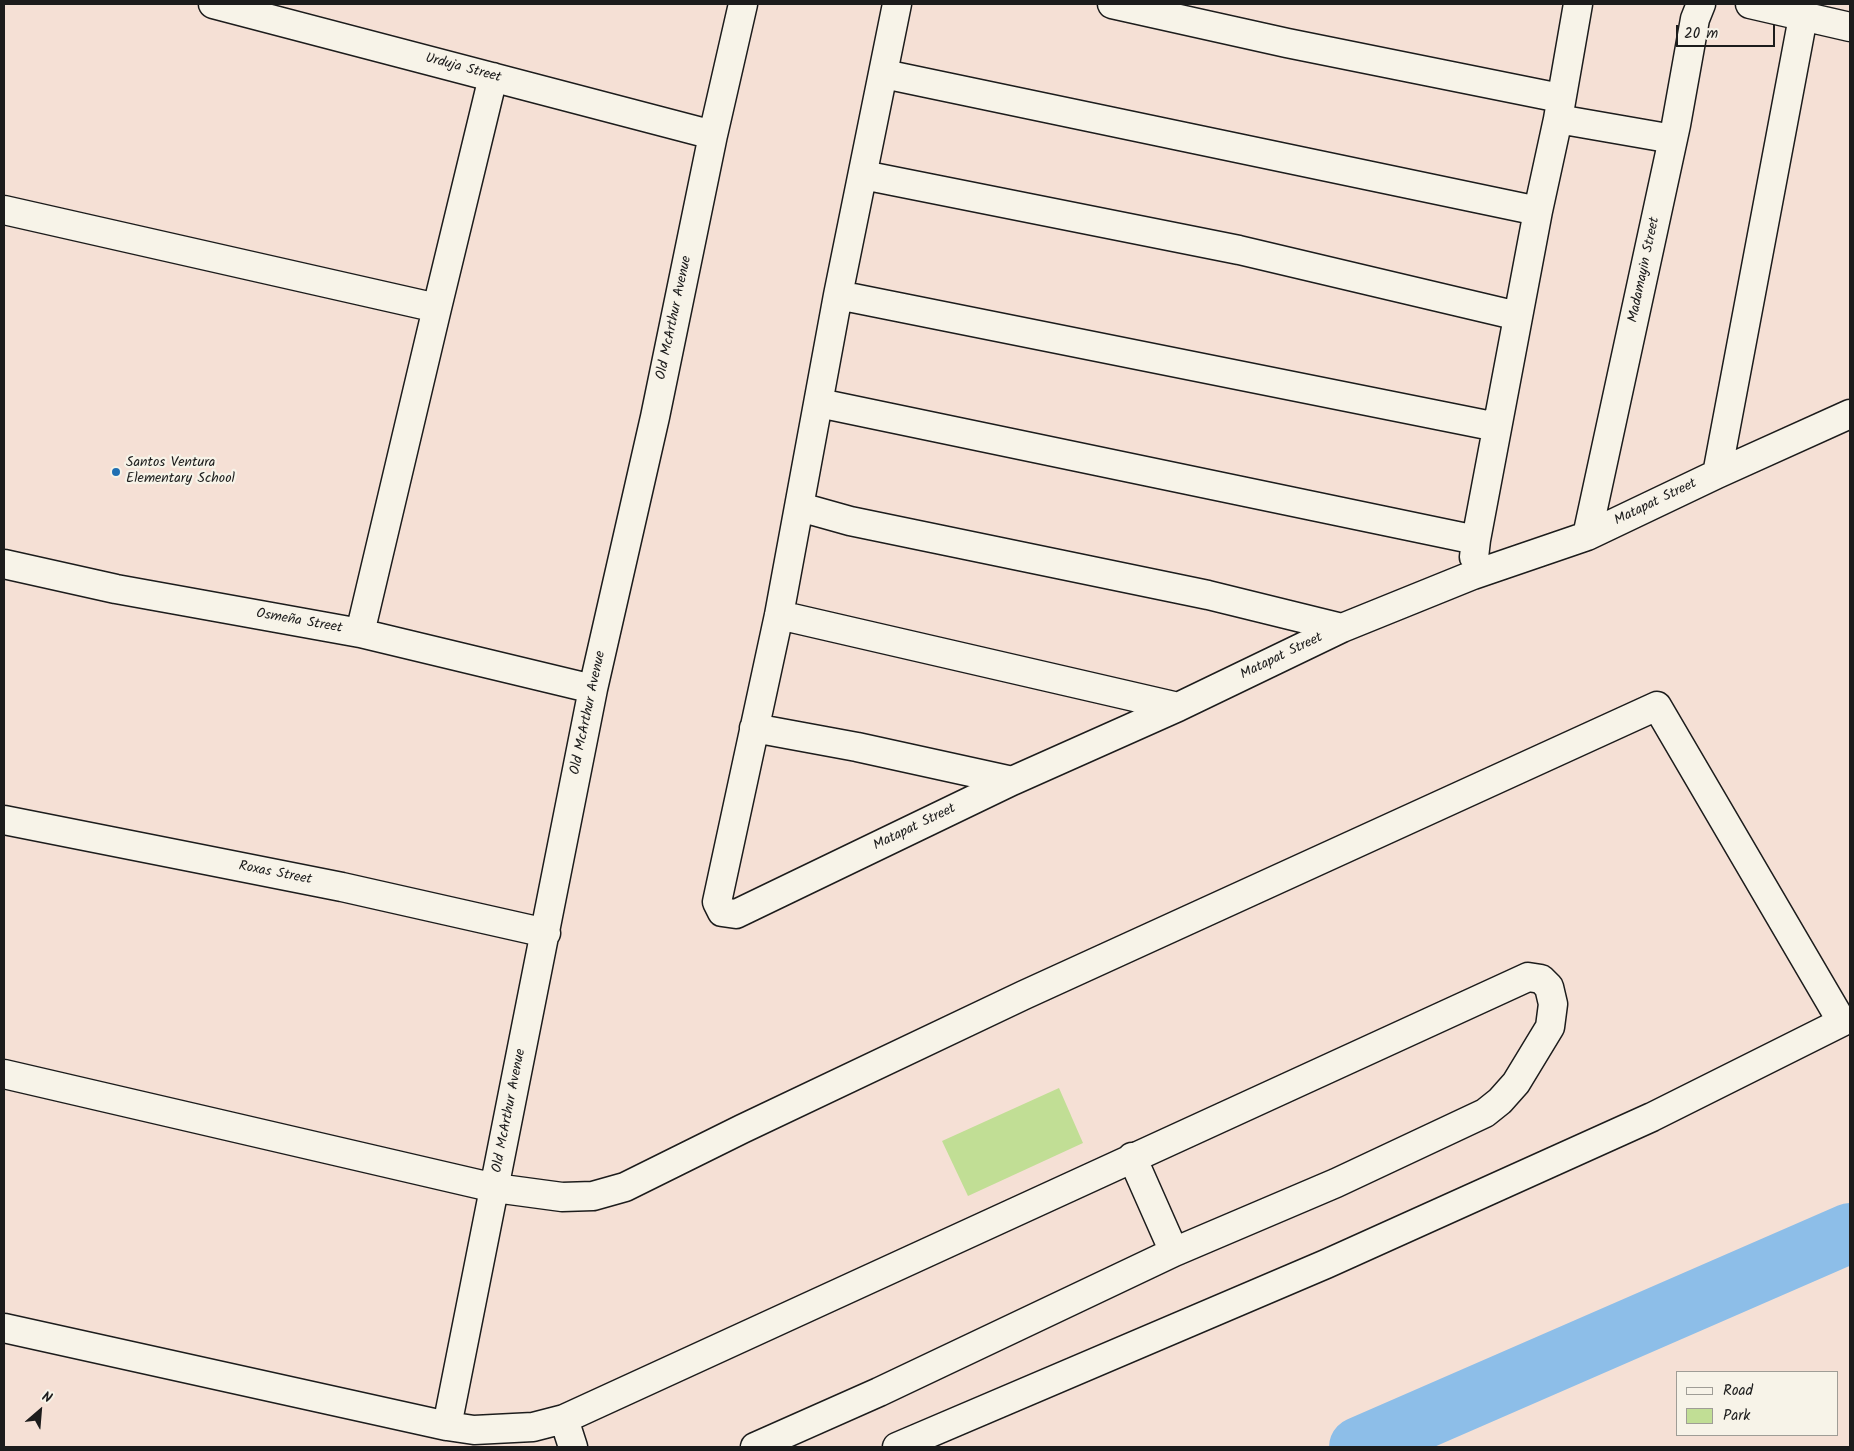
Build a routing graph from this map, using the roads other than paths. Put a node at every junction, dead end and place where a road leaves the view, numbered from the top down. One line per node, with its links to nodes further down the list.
1 (213, 4): 11 (street, Urduja Street)
2 (743, 4): 13 (street, Old McArthur Avenue)
3 (897, 4): 10 (street)
4 (1112, 4): 12 (street)
5 (1578, 4): 12 (street)
6 (1701, 4): 14 (street, Madamayin Street)
7 (1750, 4): 8 (street)
8 (1803, 17): 9 (street); 24 (street)
9 (1850, 27)
10 (884, 74): 15 (street); 17 (street)
11 (494, 77): 13 (street, Urduja Street); 19 (street)
12 (1559, 108): 14 (street); 17 (street)
13 (713, 135): 33 (street, Old McArthur Avenue)
14 (1673, 139): 26 (street, Madamayin Street)
15 (863, 175): 18 (street); 20 (street)
16 (4, 210): 19 (street)
17 (1538, 211): 20 (street)
18 (838, 295): 21 (street); 23 (street)
19 (437, 308): 32 (street)
20 (1518, 316): 23 (street)
21 (819, 403): 25 (street); 27 (street)
22 (1849, 407): 24 (street, Matapat Street)
23 (1497, 427): 27 (street)
24 (1717, 474): 26 (street, Matapat Street)
25 (800, 507): 30 (street); 31 (street)
26 (1587, 536): 29 (street, Matapat Street)
27 (1476, 540): 29 (street)
28 (4, 564): 32 (street, Osmeña Street)
29 (1473, 575): 31 (street, Matapat Street)
30 (779, 615): 34 (street); 35 (street)
31 (1342, 628): 34 (street, Matapat Street)
32 (360, 633): 33 (street, Osmeña Street)
33 (593, 689): 38 (street, Old McArthur Avenue)
34 (1178, 707): 36 (street, Matapat Street)
35 (754, 728): 36 (street); 36 (street, Matapat Street)
36 (1012, 781)
37 (4, 820): 38 (street, Roxas Street)
38 (546, 933): 41 (street, Old McArthur Avenue)
39 (4, 1074): 41 (street)
40 (1132, 1157): 42 (street); 42 (street); 44 (street)
41 (494, 1188): 45 (street, Old McArthur Avenue); 49 (street)
42 (1174, 1252): 48 (street)
43 (4, 1328): 45 (street)
44 (564, 1419): 46 (street); 47 (street)
45 (447, 1426): 46 (street)
46 (476, 1438)
47 (573, 1447)
48 (755, 1447)
49 (897, 1447)

